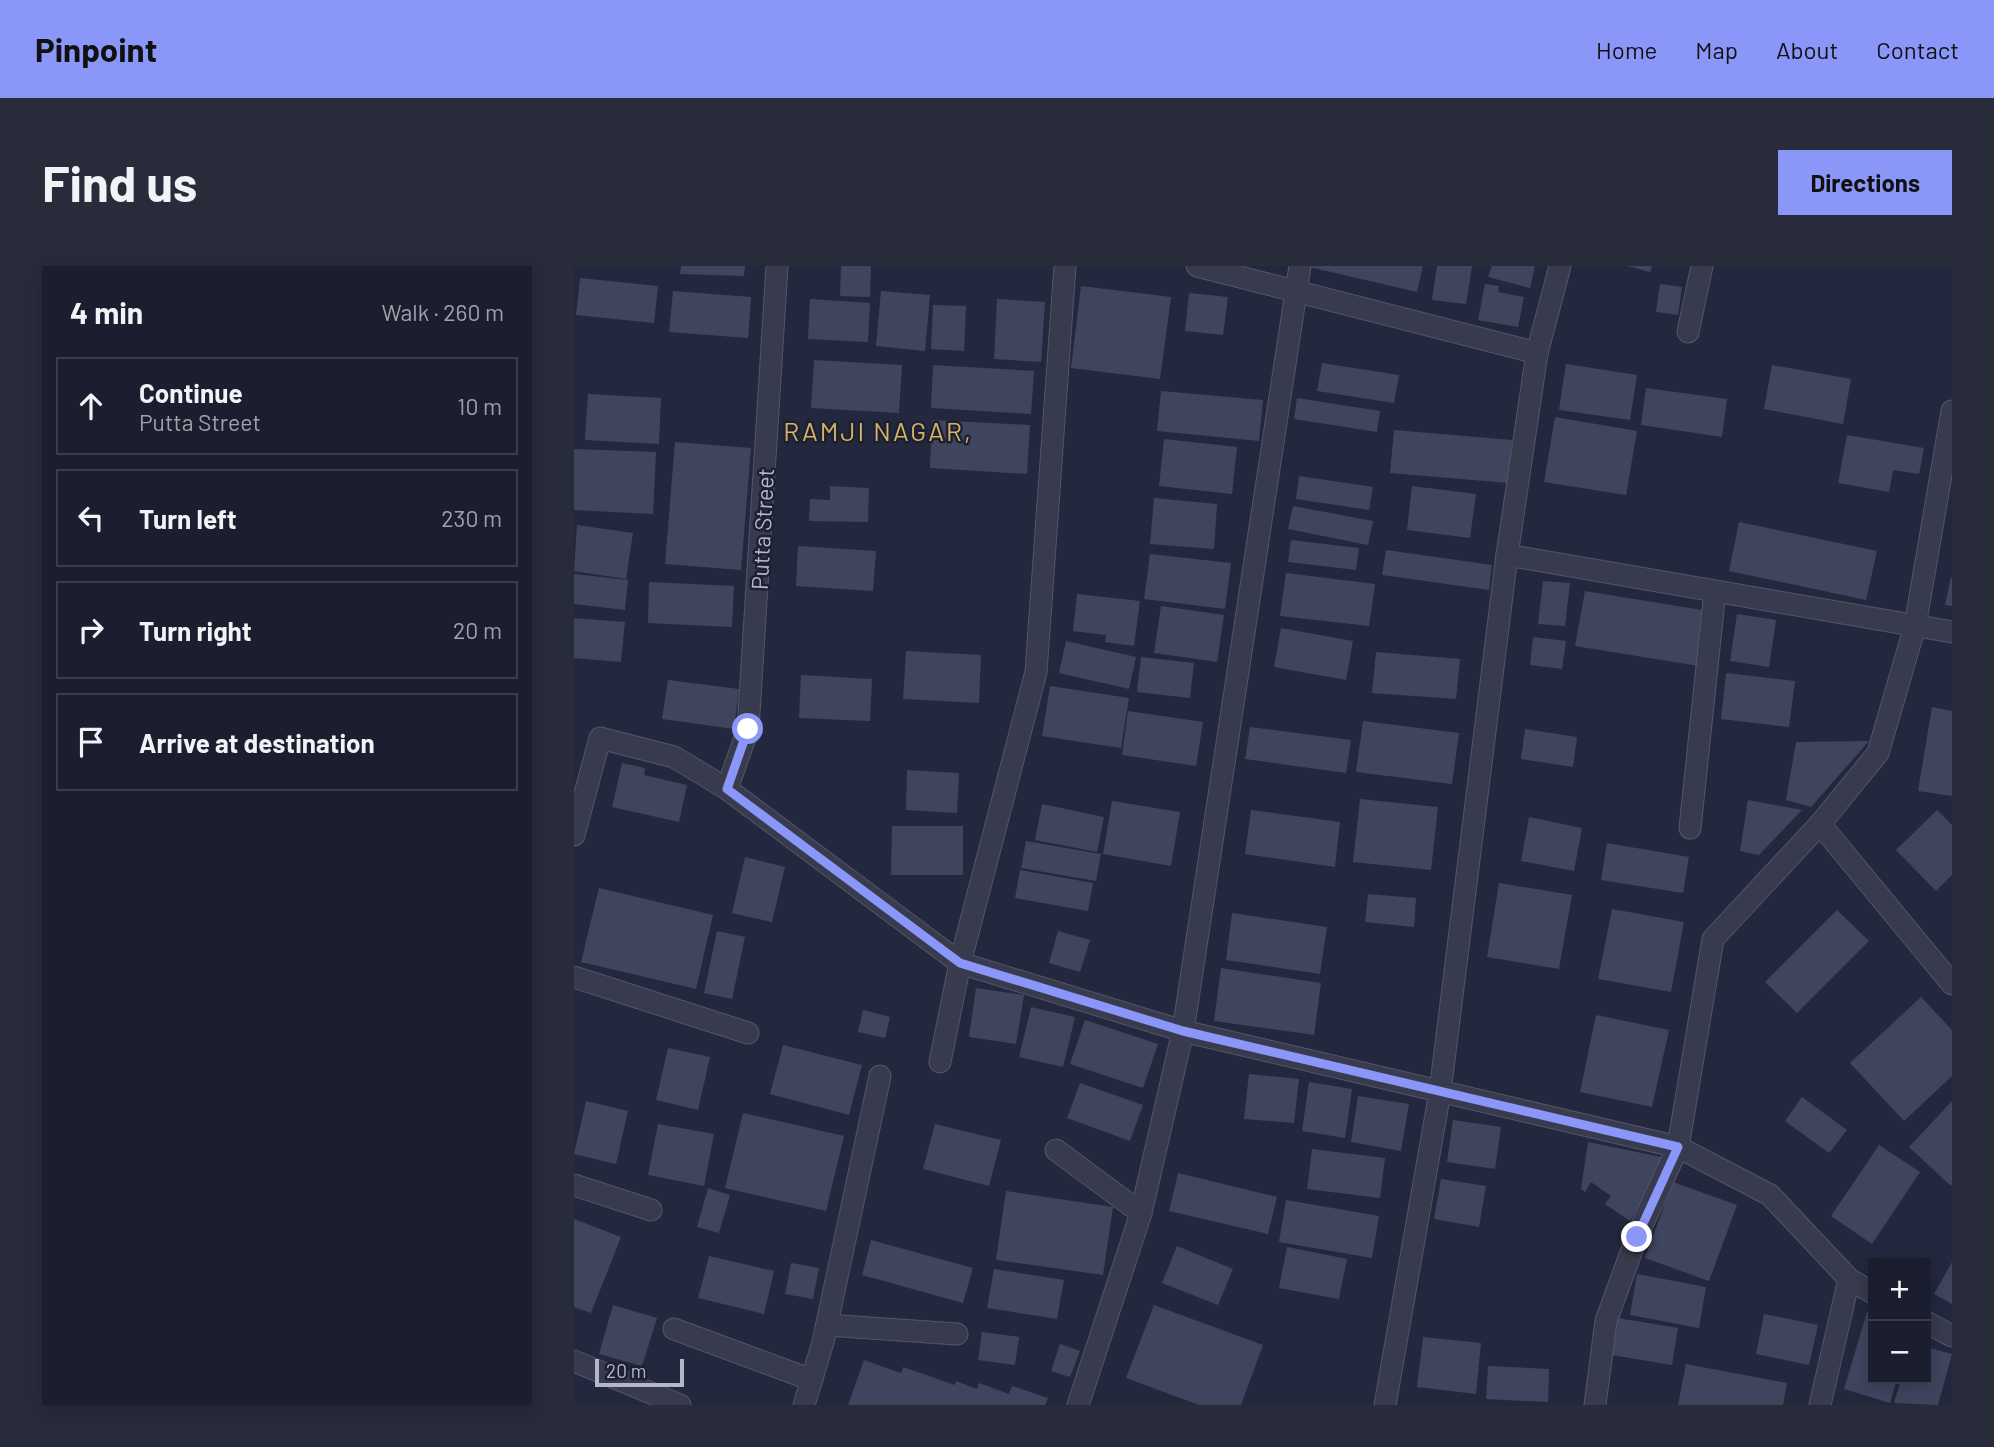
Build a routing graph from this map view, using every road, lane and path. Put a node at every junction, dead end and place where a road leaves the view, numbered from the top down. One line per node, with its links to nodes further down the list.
1 (777, 266): 15 (street, Putta Street)
2 (1065, 266): 19 (street)
3 (1197, 266): 7 (street)
4 (1300, 266): 7 (street)
5 (1560, 266): 9 (street)
6 (1702, 266): 8 (street)
7 (1294, 290): 9 (street); 22 (street)
8 (1688, 332)
9 (1538, 353): 11 (street)
10 (1952, 411): 13 (street)
11 (1507, 555): 12 (street); 26 (street)
12 (1715, 592): 13 (street); 17 (street)
13 (1915, 626): 14 (street); 16 (street)
14 (1952, 632)
15 (727, 789): 18 (street); 19 (street)
16 (1820, 824): 21 (street); 27 (street)
17 (1690, 828)
18 (574, 835)
19 (960, 963): 22 (street); 24 (street)
20 (574, 977): 23 (street)
21 (1952, 984)
22 (1183, 1031): 26 (street); 31 (street)
23 (748, 1033)
24 (940, 1062)
25 (880, 1076): 34 (street)
26 (1440, 1092): 27 (street); 44 (street)
27 (1678, 1147): 32 (street); 45 (street)
28 (1055, 1150): 31 (street)
29 (574, 1185): 30 (street)
30 (651, 1210)
31 (1140, 1213): 43 (street)
32 (1849, 1279): 33 (street); 46 (street)
33 (1868, 1290)
34 (827, 1325): 37 (street); 40 (street)
35 (1931, 1325): 38 (street)
36 (674, 1329): 40 (street)
37 (957, 1334)
38 (1952, 1336)
39 (574, 1361): 41 (street)
40 (812, 1380): 42 (street)
41 (680, 1405)
42 (804, 1405)
43 (1078, 1405)
44 (1385, 1405)
45 (1595, 1405)
46 (1820, 1405)

